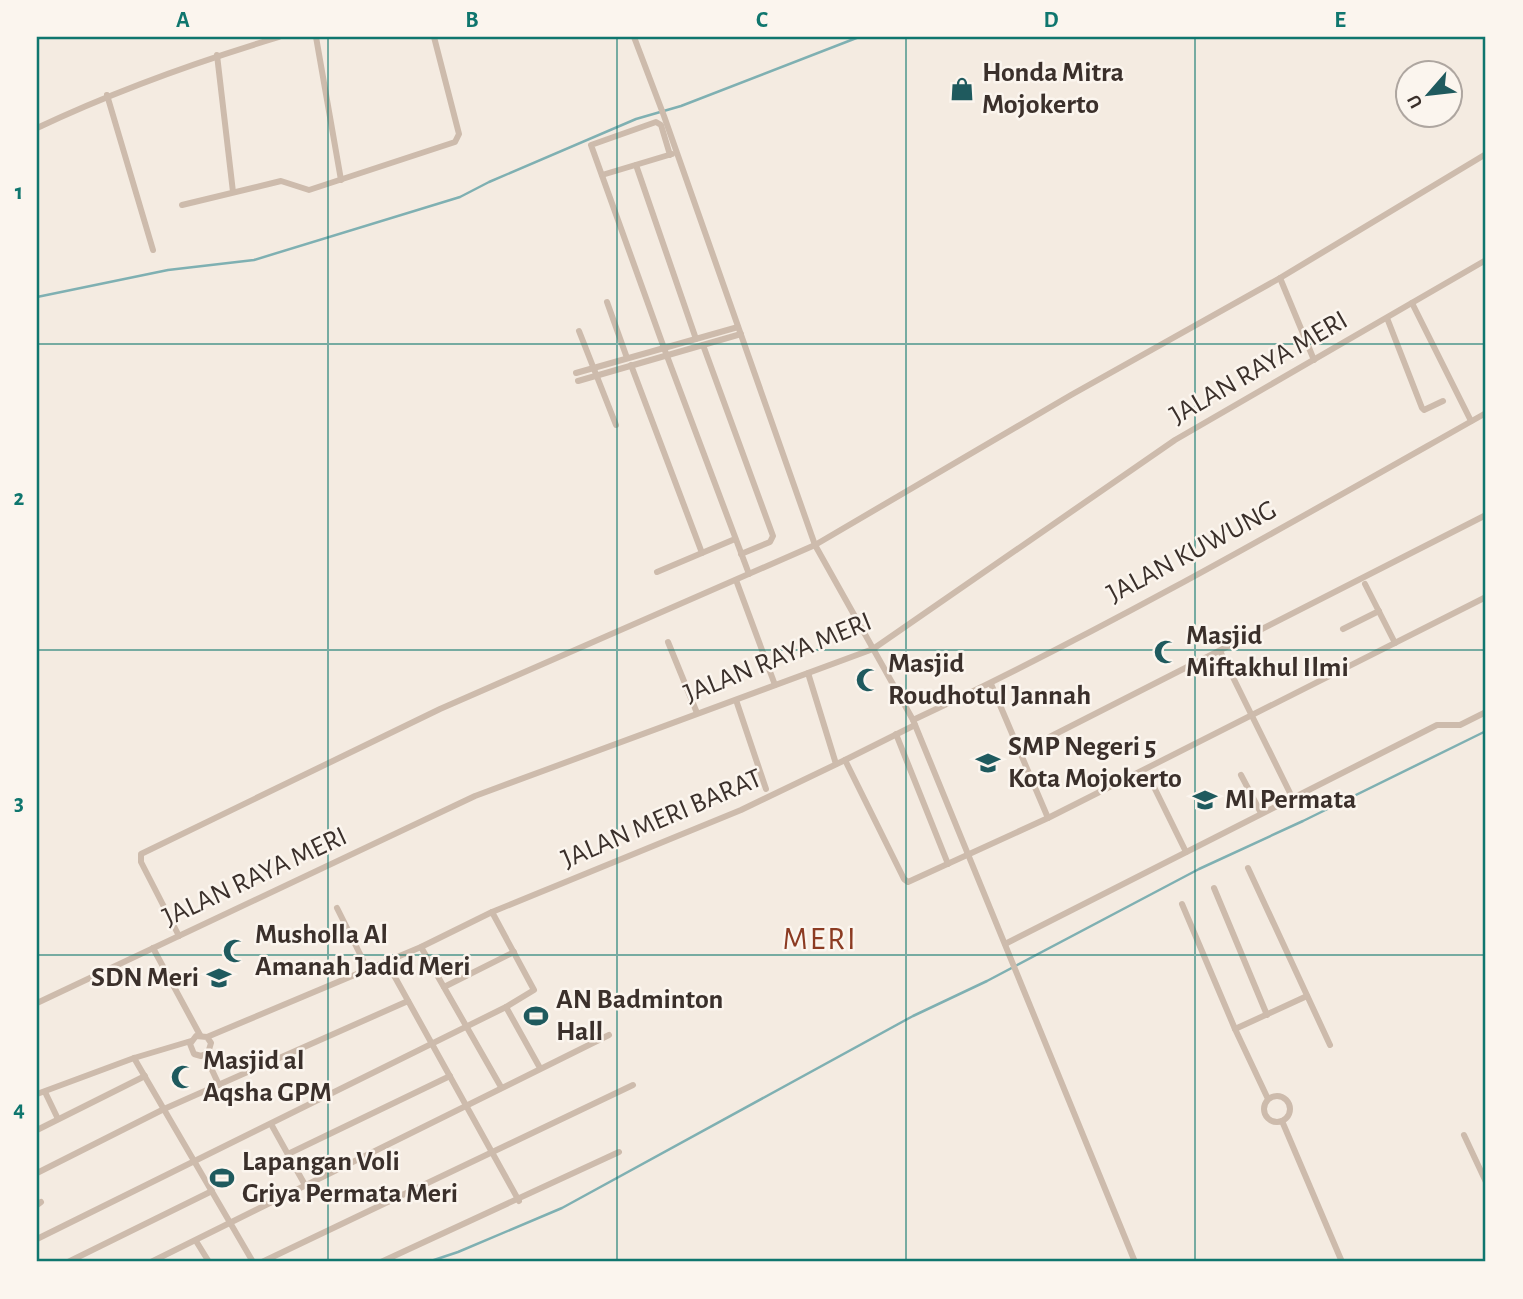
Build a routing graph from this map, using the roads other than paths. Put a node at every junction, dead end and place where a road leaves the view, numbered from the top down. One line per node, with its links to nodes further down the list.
1 (279, 37): 5 (street)
2 (316, 37): 12 (street)
3 (434, 37): 12 (street)
4 (634, 37): 8 (street)
5 (217, 55): 6 (street); 13 (street)
6 (107, 95): 7 (street); 15 (street)
7 (37, 128)
8 (673, 154): 10 (street); 11 (street); 22 (street)
9 (1486, 154): 17 (street)
10 (636, 165): 11 (street); 23 (street)
11 (602, 175): 25 (street)
12 (341, 180): 13 (street)
13 (233, 192): 14 (street)
14 (183, 205)
15 (153, 250)
16 (1486, 260): 19 (street, JALAN RAYA MERI)
17 (1280, 278): 26 (street); 36 (street)
18 (607, 302): 27 (street)
19 (1412, 303): 20 (street, JALAN RAYA MERI); 32 (street)
20 (1387, 318): 26 (street, JALAN RAYA MERI); 30 (street)
21 (579, 331): 28 (street)
22 (739, 331): 23 (street); 24 (street); 36 (street)
23 (696, 339): 25 (street)
24 (703, 345): 25 (street); 38 (street)
25 (666, 351): 27 (street); 35 (street)
26 (1314, 360): 48 (street, JALAN RAYA MERI)
27 (629, 362): 28 (street); 37 (street)
28 (596, 371): 29 (street); 33 (street)
29 (577, 377)
30 (1443, 401)
31 (1486, 412): 32 (street, JALAN KUWUNG)
32 (1471, 421): 51 (street, JALAN KUWUNG)
33 (616, 425)
34 (1486, 515): 49 (street)
35 (735, 540): 37 (street); 38 (street)
36 (816, 545): 40 (street); 48 (street)
37 (702, 553): 39 (street)
38 (741, 554): 40 (street)
39 (657, 572)
40 (750, 574): 41 (street)
41 (736, 580): 52 (street); 76 (street)
42 (1365, 584): 44 (street)
43 (1486, 597): 47 (street)
44 (1379, 611): 45 (street); 47 (street)
45 (1343, 629)
46 (668, 642): 55 (street)
47 (1395, 643): 56 (street)
48 (873, 649): 50 (street, JALAN RAYA MERI); 57 (street)
49 (1220, 651): 56 (street); 59 (street)
50 (808, 673): 52 (street, JALAN RAYA MERI); 61 (street)
51 (991, 684): 57 (street, JALAN KUWUNG); 59 (street)
52 (775, 685): 53 (street, JALAN RAYA MERI)
53 (736, 699): 55 (street, JALAN RAYA MERI); 64 (street)
54 (1486, 712): 65 (street)
55 (697, 713): 76 (street, JALAN RAYA MERI)
56 (1252, 715): 65 (street); 67 (street)
57 (914, 722): 58 (street, JALAN KUWUNG); 69 (street)
58 (896, 734): 60 (street, JALAN MERI BARAT); 70 (street)
59 (1020, 752): 67 (street)
60 (845, 760): 61 (street, JALAN MERI BARAT); 70 (street)
61 (836, 764): 75 (street, JALAN MERI BARAT)
62 (1241, 775): 66 (street)
63 (1153, 785): 68 (street)
64 (766, 789)
65 (1293, 797): 66 (street)
66 (1261, 813): 68 (street)
67 (1048, 818): 69 (street)
68 (1186, 852): 77 (street)
69 (969, 855): 70 (street); 77 (street)
70 (948, 864)
71 (1248, 868): 84 (street)
72 (1214, 888): 88 (street)
73 (1182, 904): 90 (street)
74 (337, 908): 82 (street)
75 (492, 912): 78 (street, JALAN MERI BARAT); 80 (street)
76 (179, 936): 79 (street, JALAN RAYA MERI)
77 (1005, 944): 133 (street)
78 (421, 947): 81 (street, JALAN MERI BARAT); 83 (street)
79 (153, 948): 86 (street, JALAN RAYA MERI); 92 (street)
80 (514, 952): 83 (street); 87 (street)
81 (386, 961): 82 (street, JALAN MERI BARAT); 85 (street)
82 (367, 968): 92 (street, JALAN MERI BARAT)
83 (444, 987): 89 (street)
84 (1307, 996): 88 (street); 95 (street)
85 (408, 1001): 94 (street); 102 (street)
86 (37, 1003)
87 (506, 1007): 89 (street); 98 (street)
88 (1267, 1015): 90 (street)
89 (466, 1026): 94 (street); 103 (street)
90 (1235, 1029): 106 (street)
91 (609, 1035): 98 (street)
92 (204, 1036): 93 (street); 96 (street)
93 (191, 1041): 96 (street); 97 (street)
94 (431, 1043): 100 (street); 111 (street)
95 (1331, 1045)
96 (205, 1055): 102 (street)
97 (134, 1058): 99 (street); 104 (street)
98 (540, 1068): 103 (street)
99 (145, 1076): 108 (street); 109 (street)
100 (450, 1076): 107 (street); 116 (street)
101 (634, 1084): 115 (street)
102 (219, 1085): 108 (street)
103 (501, 1087): 107 (street)
104 (45, 1091): 105 (street); 109 (street)
105 (37, 1094)
106 (1268, 1098): 110 (street); 110 (street)
107 (466, 1105): 115 (street); 120 (street)
108 (164, 1109): 117 (street); 118 (street)
109 (58, 1119): 112 (street)
110 (1282, 1122): 134 (street)
111 (271, 1124): 116 (street); 117 (street)
112 (37, 1130)
113 (1464, 1135): 119 (street)
114 (619, 1152): 122 (street)
115 (492, 1153): 122 (street); 131 (street)
116 (288, 1154): 120 (street)
117 (194, 1160): 121 (street); 124 (street)
118 (37, 1173)
119 (1486, 1182)
120 (304, 1185): 123 (street)
121 (212, 1191): 123 (street); 127 (street)
122 (519, 1200): 132 (street)
123 (231, 1223): 125 (street); 130 (street)
124 (37, 1239)
125 (196, 1241): 126 (street); 129 (street)
126 (165, 1259): 128 (street)
127 (68, 1262)
128 (151, 1262)
129 (209, 1262)
130 (253, 1262)
131 (262, 1262)
132 (381, 1262)
133 (1135, 1262)
134 (1342, 1262)

